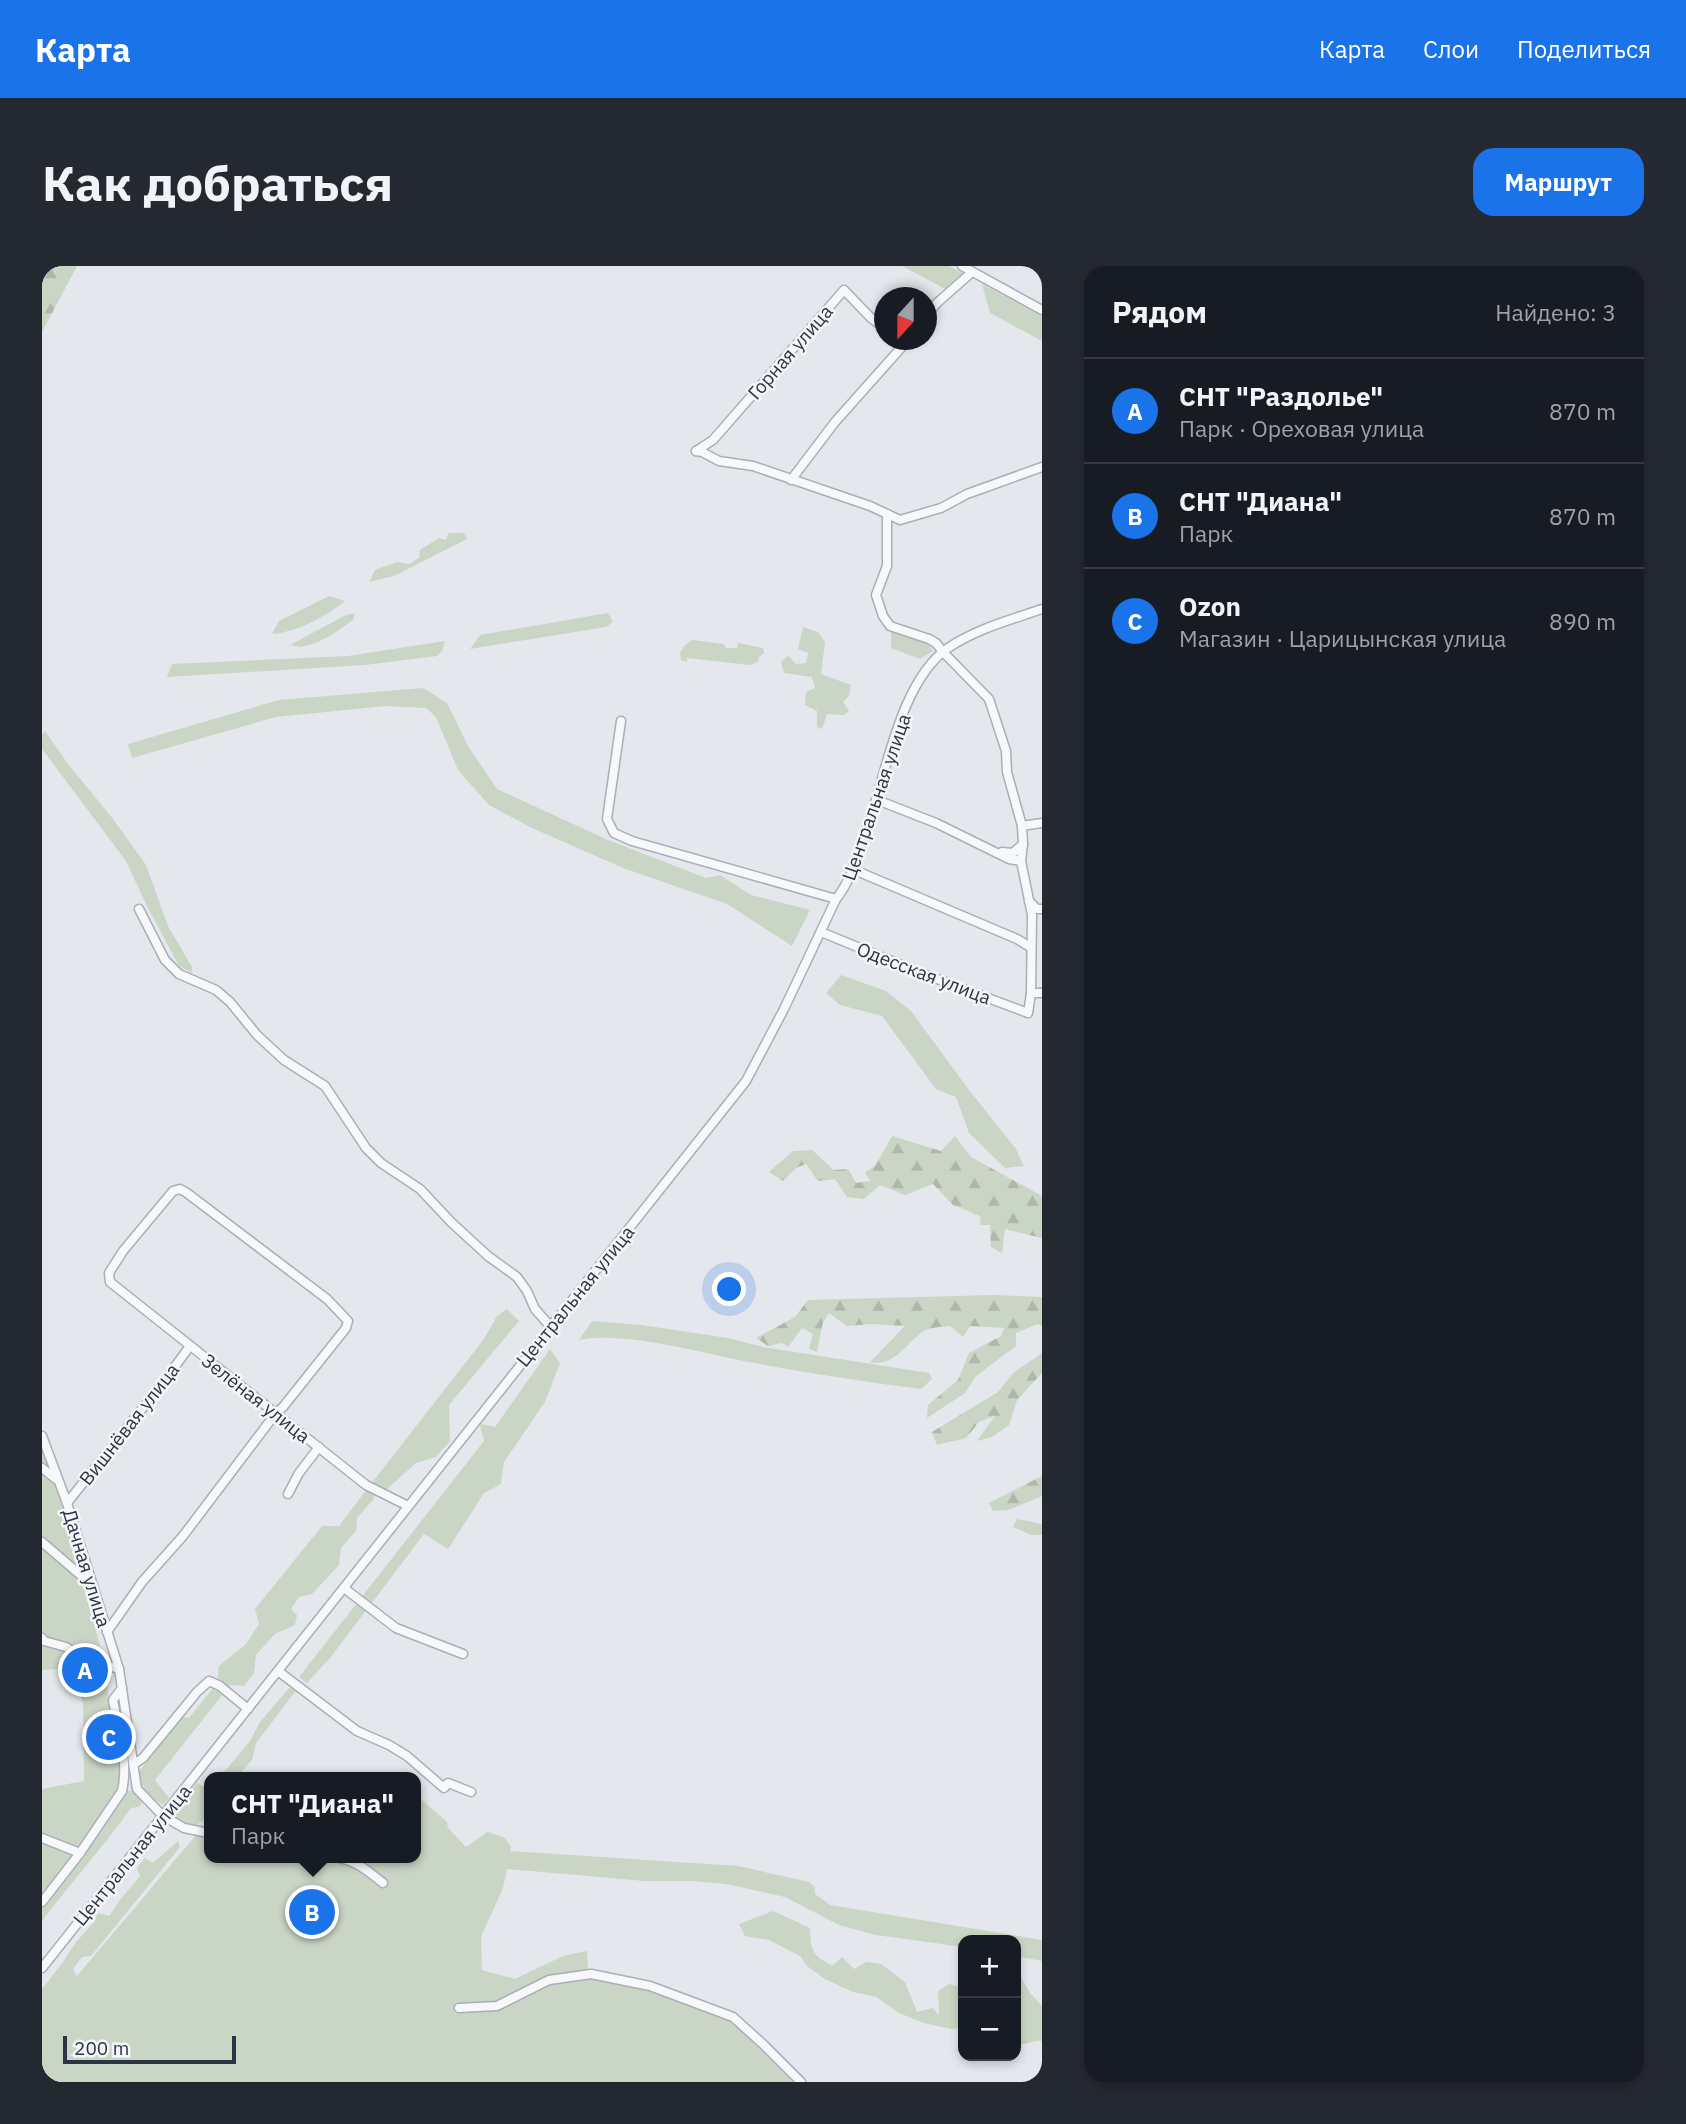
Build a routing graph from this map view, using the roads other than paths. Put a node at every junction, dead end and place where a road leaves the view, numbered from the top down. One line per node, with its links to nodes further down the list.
1 (962, 266): 2 (street)
2 (972, 272): 3 (street); 4 (street)
3 (937, 303)
4 (1042, 310)
5 (874, 320): 8 (street, Горная улица)
6 (896, 350): 8 (street)
7 (1042, 467): 9 (street)
8 (791, 481): 9 (street)
9 (887, 514): 11 (street)
10 (1042, 609): 11 (street, Центральная улица)
11 (943, 652): 13 (street, Центральная улица); 15 (street)
12 (621, 721): 21 (street)
13 (877, 800): 17 (street); 19 (street, Центральная улица)
14 (1042, 823): 15 (street)
15 (1022, 826): 16 (street)
16 (1023, 844): 17 (street); 18 (street)
17 (999, 852): 18 (street)
18 (1021, 861): 20 (street)
19 (852, 869): 21 (street, Центральная улица); 25 (street)
20 (1027, 898): 23 (street); 25 (street)
21 (836, 899): 24 (street, Центральная улица)
22 (139, 909): 28 (street)
23 (1042, 909)
24 (821, 932): 26 (street, Одесская улица); 28 (street, Центральная улица)
25 (1030, 947): 26 (street)
26 (1031, 993): 27 (street)
27 (1042, 993)
28 (550, 1326): 37 (street, Центральная улица)
29 (190, 1346): 30 (street, Зелёная улица); 30 (street, Зелёная улица); 36 (street, Вишнёвая улица)
30 (276, 1413): 32 (street, Зелёная улица); 41 (street)
31 (42, 1436): 34 (street, Дачная улица)
32 (319, 1447): 35 (street); 37 (street, Зелёная улица)
33 (42, 1468): 34 (street)
34 (58, 1481): 36 (street, Дачная улица)
35 (288, 1494)
36 (67, 1503): 39 (street, Дачная улица)
37 (408, 1506): 40 (street, Центральная улица)
38 (42, 1542): 39 (street)
39 (93, 1587): 41 (street, Дачная улица)
40 (344, 1588): 43 (street); 45 (street, Центральная улица)
41 (107, 1632): 44 (street, Дачная улица)
42 (43, 1640): 44 (street)
43 (463, 1654)
44 (118, 1669): 46 (street, Дачная улица)
45 (278, 1671): 47 (street, Центральная улица); 49 (street)
46 (122, 1688): 48 (street, Дачная улица); 53 (street)
47 (248, 1709): 48 (street); 50 (street, Центральная улица)
48 (134, 1764): 50 (street, Дачная улица)
49 (471, 1792)
50 (163, 1816): 51 (street); 57 (street, Центральная улица)
51 (204, 1832)
52 (42, 1838): 53 (street)
53 (80, 1853): 56 (street)
54 (355, 1863): 55 (street)
55 (383, 1883)
56 (42, 1902)
57 (42, 1968)
58 (459, 2008): 59 (street)
59 (801, 2082)

